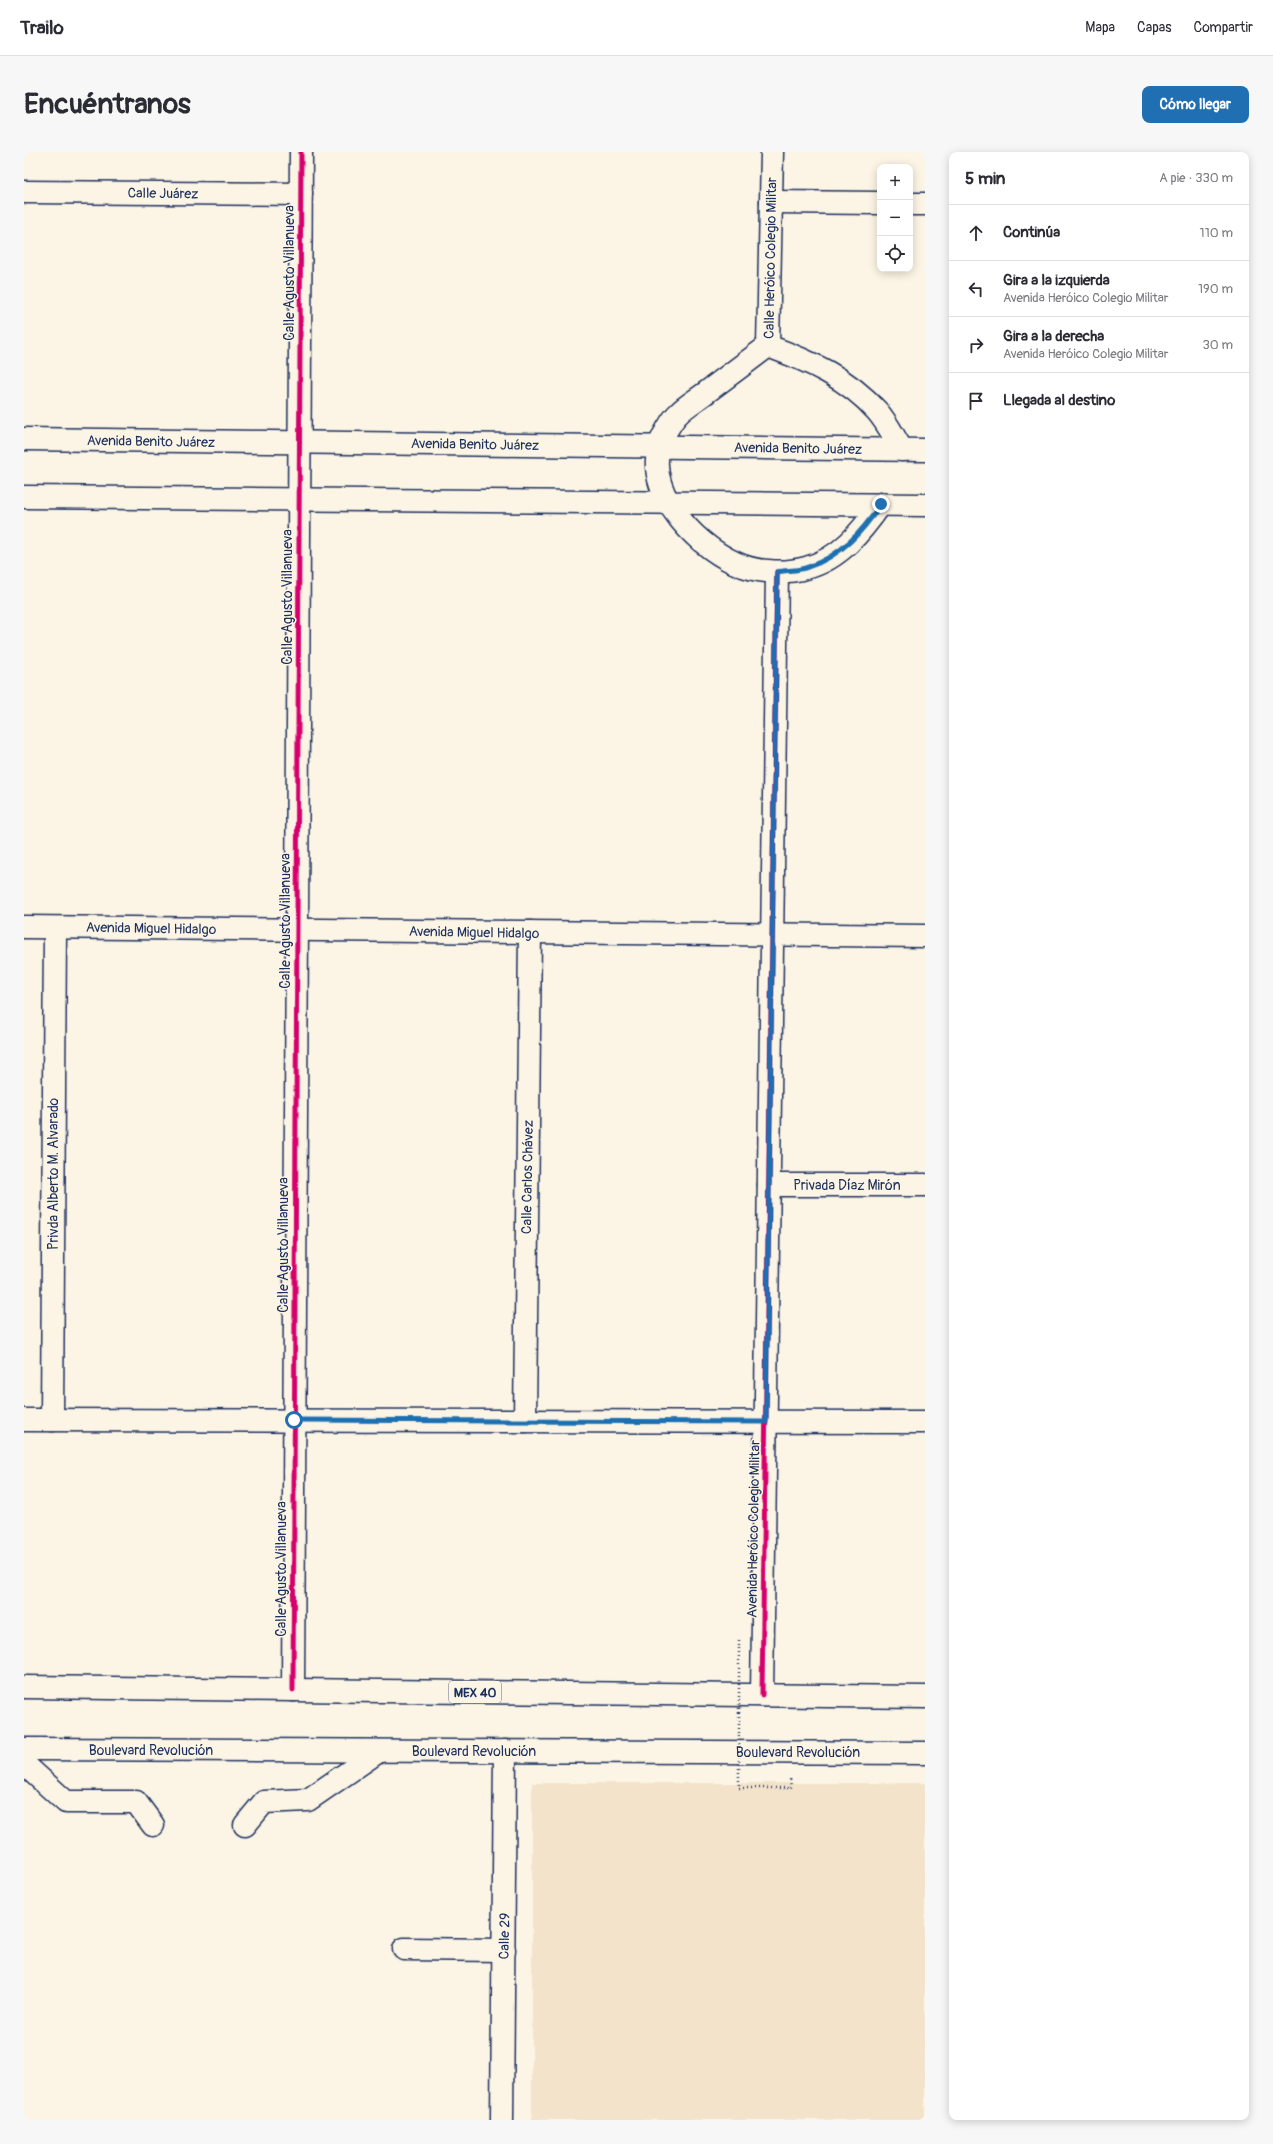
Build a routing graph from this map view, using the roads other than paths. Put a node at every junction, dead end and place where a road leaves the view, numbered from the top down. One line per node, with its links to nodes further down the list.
1 (302, 152): 4 (street, Calle Agusto Villanueva)
2 (772, 152): 5 (street, Calle Heróico Colegio Militar)
3 (24, 192): 4 (street, Calle Juárez)
4 (301, 194): 11 (street, Calle Agusto Villanueva)
5 (771, 202): 6 (street); 9 (street, Calle Heróico Colegio Militar)
6 (877, 203)
7 (913, 204): 8 (street)
8 (925, 204)
9 (768, 346): 12 (street, Calle Heróico Colegio Militar); 13 (street)
10 (24, 439): 11 (street, Avenida Benito Juárez)
11 (300, 443): 12 (street, Avenida Benito Juárez); 16 (street, Calle Agusto Villanueva)
12 (659, 446): 13 (street, Avenida Benito Juárez); 17 (street, Calle Heróico Colegio Militar)
13 (902, 450): 14 (street, Avenida Benito Juárez)
14 (925, 450)
15 (24, 497): 16 (street)
16 (299, 499): 17 (street); 23 (street, Calle Agusto Villanueva)
17 (669, 502): 18 (street); 20 (street)
18 (881, 504): 19 (street); 20 (street)
19 (925, 505)
20 (777, 572): 25 (street, Avenida Heróico Colegio Militar)
21 (24, 927): 22 (street, Avenida Miguel Hidalgo)
22 (55, 928): 23 (street, Avenida Miguel Hidalgo); 30 (street, Privda Alberto M. Alvarado)
23 (297, 930): 24 (street, Avenida Miguel Hidalgo); 31 (street, Calle Agusto Villanueva)
24 (530, 932): 25 (street, Avenida Miguel Hidalgo); 32 (street, Calle Carlos Chávez)
25 (772, 935): 26 (street, Avenida Miguel Hidalgo); 27 (street, Avenida Heróico Colegio Militar)
26 (925, 936)
27 (769, 1185): 28 (street, Privada Díaz Mirón); 33 (street, Avenida Heróico Colegio Militar)
28 (925, 1185)
29 (24, 1420): 30 (street)
30 (52, 1420): 31 (street)
31 (294, 1420): 32 (street); 36 (street, Calle Agusto Villanueva)
32 (524, 1421): 33 (street)
33 (766, 1422): 34 (street); 37 (street, Avenida Heróico Colegio Militar)
34 (925, 1422)
35 (24, 1687): 36 (street, MEX 40)
36 (293, 1690): 37 (street, MEX 40)
37 (762, 1695): 38 (street, MEX 40)
38 (925, 1697)
39 (24, 1749): 40 (street, Boulevard Revolución)
40 (379, 1751): 41 (street, Boulevard Revolución); 45 (street)
41 (505, 1751): 42 (street, Boulevard Revolución); 47 (street, Calle 29)
42 (925, 1752)
43 (24, 1764): 44 (street)
44 (153, 1825)
45 (245, 1826)
46 (404, 1949): 47 (street)
47 (504, 1950): 48 (street, Calle 29)
48 (502, 2120)

